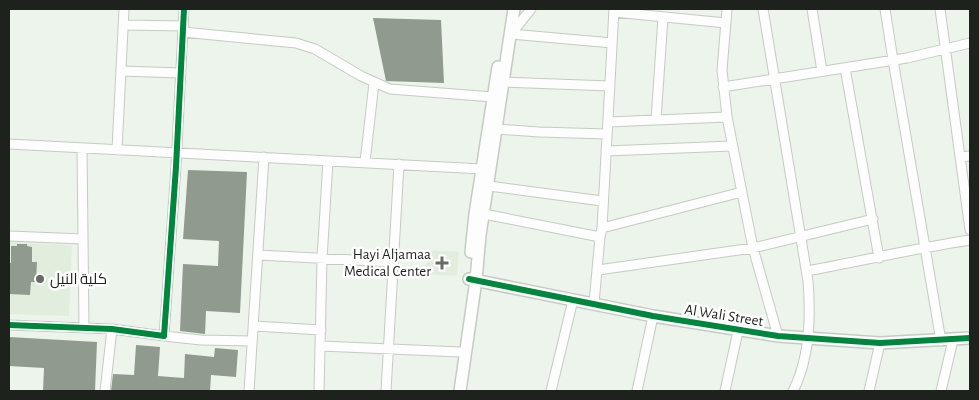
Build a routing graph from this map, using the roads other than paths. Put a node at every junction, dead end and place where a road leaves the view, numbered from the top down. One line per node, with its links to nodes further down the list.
1 (124, 9): 14 (street)
2 (184, 9): 15 (street)
3 (507, 9): 30 (street)
4 (514, 9): 16 (street)
5 (531, 9): 16 (street)
6 (727, 9): 13 (street)
7 (764, 9): 25 (street)
8 (812, 9): 23 (street)
9 (886, 9): 20 (street)
10 (940, 9): 19 (street)
11 (614, 11): 12 (street); 17 (street)
12 (663, 17): 13 (street); 32 (street)
13 (726, 23): 29 (street)
14 (123, 25): 15 (street); 22 (street)
15 (183, 29): 24 (street); 27 (street)
16 (511, 34): 17 (street); 26 (street)
17 (612, 43): 28 (street)
18 (970, 44): 19 (street)
19 (946, 48): 20 (street); 44 (street)
20 (893, 60): 21 (street); 60 (street)
21 (844, 68): 23 (street); 53 (street)
22 (121, 71): 24 (street); 39 (street)
23 (822, 71): 25 (street)
24 (181, 73): 41 (street)
25 (775, 79): 29 (street); 57 (street)
26 (504, 82): 28 (street); 34 (street)
27 (374, 83): 30 (street); 46 (street)
28 (610, 86): 33 (street)
29 (723, 87): 31 (street)
30 (493, 97): 48 (street)
31 (727, 116): 32 (street); 37 (street)
32 (656, 120): 33 (street)
33 (608, 122): 35 (street)
34 (496, 129): 35 (street); 49 (street)
35 (607, 134): 40 (street)
36 (9, 144): 38 (street)
37 (732, 146): 40 (street); 50 (street)
38 (82, 148): 39 (street); 58 (street)
39 (118, 150): 41 (street)
40 (606, 151): 51 (street)
41 (177, 153): 43 (street); 78 (street)
42 (970, 156): 44 (street)
43 (264, 157): 45 (street); 62 (street)
44 (960, 157): 54 (street)
45 (328, 161): 46 (street); 64 (street)
46 (366, 162): 47 (street)
47 (399, 164): 48 (street); 65 (street)
48 (482, 169): 68 (street)
49 (488, 186): 51 (street); 52 (street)
50 (742, 192): 55 (street); 61 (street)
51 (602, 201): 55 (street)
52 (484, 214): 55 (street); 68 (street)
53 (873, 219): 57 (street); 63 (street)
54 (970, 230)
55 (601, 233): 66 (street)
56 (9, 236): 58 (street)
57 (802, 237): 61 (street); 67 (street)
58 (83, 239): 74 (street)
59 (970, 240): 60 (street)
60 (926, 247): 63 (street); 82 (street)
61 (753, 248): 66 (street); 79 (street)
62 (258, 255): 64 (street); 73 (street)
63 (879, 258): 67 (street)
64 (322, 259): 65 (street); 76 (street)
65 (393, 262): 86 (street)
66 (598, 270): 70 (street)
67 (807, 271): 81 (street)
68 (473, 280): 69 (street, Al Wali Street); 87 (street); 93 (street)
69 (573, 300): 70 (street, Al Wali Street); 94 (street)
70 (594, 303): 71 (street, Al Wali Street)
71 (653, 316): 77 (street, Al Wali Street); 95 (street)
72 (9, 324): 74 (street)
73 (253, 326): 76 (street); 83 (street)
74 (84, 328): 75 (street)
75 (112, 329): 78 (street); 88 (street)
76 (321, 330): 85 (street)
77 (738, 331): 79 (street, Al Wali Street); 96 (street)
78 (164, 336): 83 (street)
79 (778, 336): 81 (street, Al Wali Street)
80 (970, 338): 82 (street, Al Wali Street)
81 (808, 339): 84 (street, Al Wali Street); 97 (street)
82 (947, 340): 84 (street, Al Wali Street); 99 (street)
83 (252, 341): 89 (street)
84 (880, 343): 98 (street)
85 (321, 346): 86 (street); 90 (street)
86 (388, 349): 87 (street); 91 (street)
87 (460, 352): 92 (street)
88 (105, 391)
89 (249, 391)
90 (319, 391)
91 (386, 391)
92 (453, 391)
93 (460, 391)
94 (551, 391)
95 (638, 391)
96 (725, 391)
97 (793, 391)
98 (869, 391)
99 (941, 391)

